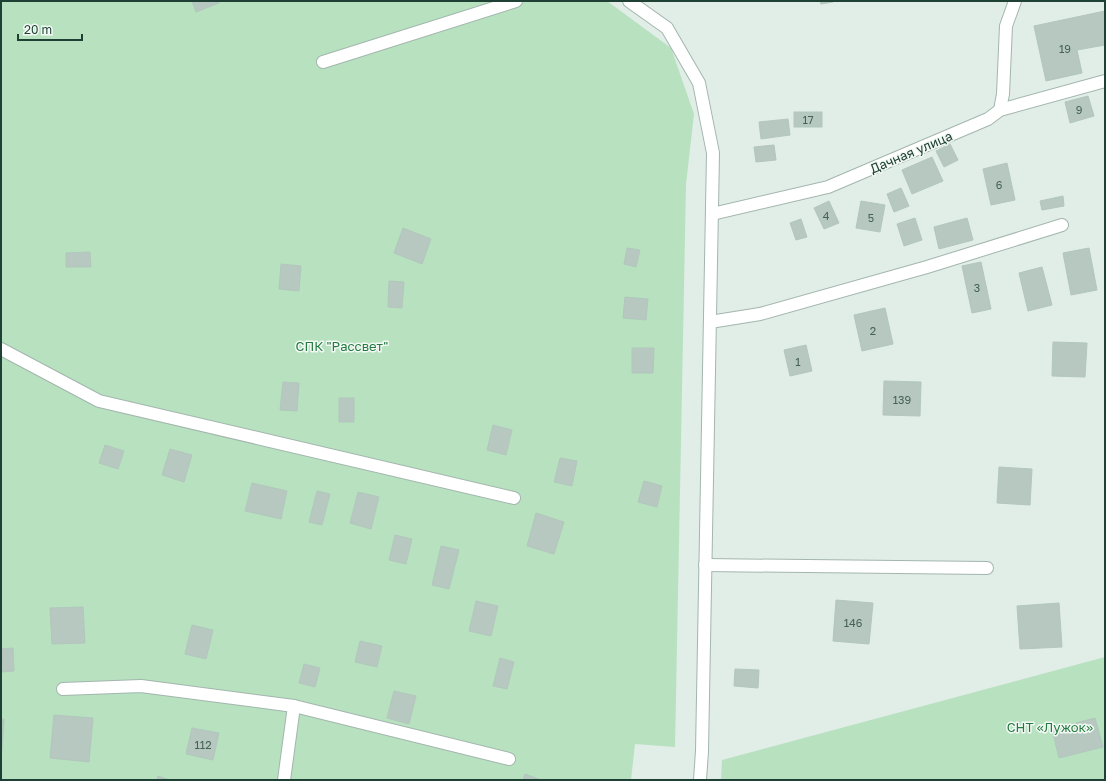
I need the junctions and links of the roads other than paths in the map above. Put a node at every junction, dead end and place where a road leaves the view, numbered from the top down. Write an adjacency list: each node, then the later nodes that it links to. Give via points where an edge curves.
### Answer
1 (516, 1): 4 (street)
2 (629, 1): 7 (street, via 667,28 699,83 713,153)
3 (1015, 1): 6 (street, via 1006,26)
4 (323, 62)
5 (1105, 81): 6 (street, Дачная улица)
6 (1000, 110): 7 (street, Дачная улица, via 988,119 828,187)
7 (712, 214): 9 (street)
8 (1062, 225): 9 (street, via 768,312)
9 (710, 322): 12 (street)
10 (1, 349): 11 (street, via 99,401)
11 (514, 498)
12 (706, 565): 13 (street); 18 (street)
13 (987, 568)
14 (63, 689): 15 (street, via 141,686)
15 (294, 706): 16 (street); 17 (street)
16 (509, 759)
17 (284, 780)
18 (700, 780)

